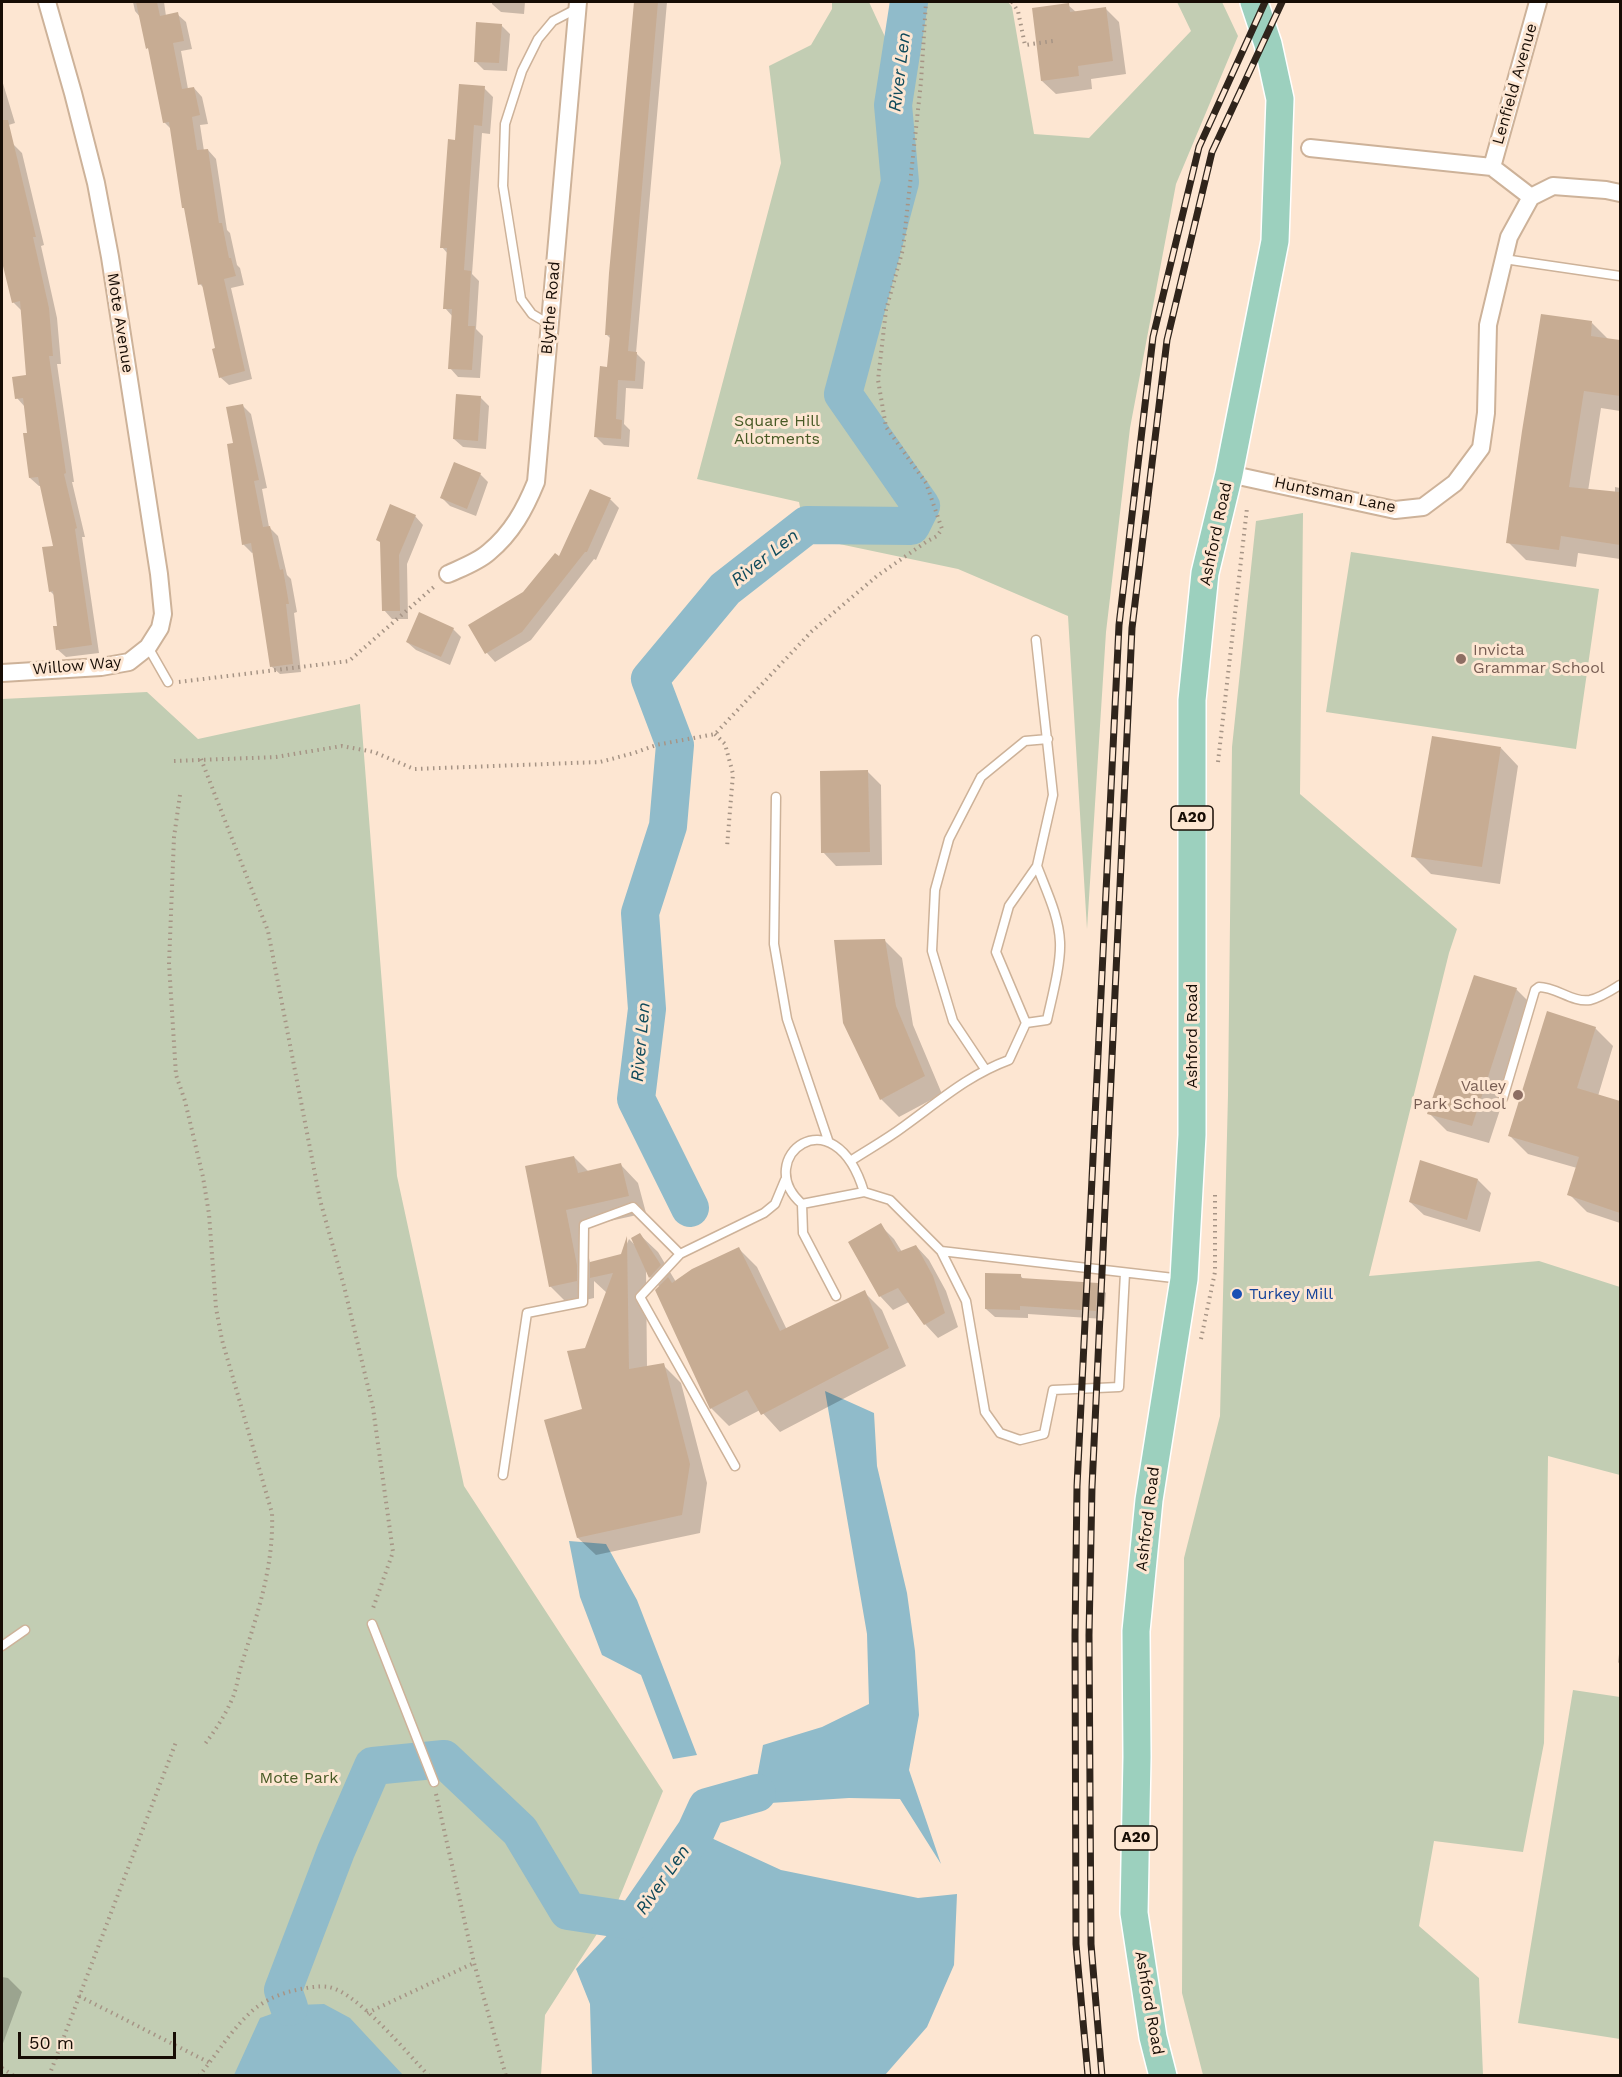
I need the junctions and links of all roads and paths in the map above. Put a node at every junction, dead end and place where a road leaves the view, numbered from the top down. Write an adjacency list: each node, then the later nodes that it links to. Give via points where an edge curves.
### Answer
1 (47, 2): 18 (street, Mote Avenue, via 93,172 110,257 163,614 160,628)
2 (926, 2): 21 (path, via 903,249 886,310 878,380 886,427 926,483 942,529 819,624)
3 (1012, 2): 7 (path, via 1018,11 1024,45)
4 (1254, 2): 15 (main road, Ashford Road / A20, via 1280,99 1275,241)
5 (1538, 2): 9 (street, Lenfield Avenue)
6 (577, 5): 14 (street, Blythe Road); 14 (lane, via 553,21 538,39 522,71 505,124 503,186 521,299 532,314)
7 (1053, 41)
8 (1310, 148): 9 (street)
9 (1492, 167): 11 (street)
10 (1620, 193): 11 (street, via 1552,186)
11 (1531, 197): 12 (street, Huntsman Lane, via 1509,237)
12 (1504, 260): 13 (lane); 15 (street, Huntsman Lane, via 1488,325 1481,448 1455,483 1423,507 1395,510)
13 (1620, 276)
14 (549, 324): 16 (street, Blythe Road, via 532,492 524,511 488,553)
15 (1229, 474): 41 (main road, Ashford Road / A20, via 1205,573 1192,700 1192,1135)
16 (448, 574): 20 (path, via 349,661)
17 (1036, 640): 22 (lane)
18 (148, 647): 19 (street, Willow Way, via 129,662 101,667); 20 (lane)
19 (2, 673)
20 (168, 682)
21 (715, 734): 23 (path, via 684,738 600,762 414,770 374,752 342,746 276,757); 27 (path, via 725,744 733,774)
22 (1048, 739): 28 (lane, via 1053,795); 31 (lane, via 1025,741 981,777 949,839 935,890 933,951 953,1021)
23 (201, 759): 24 (path); 45 (path, via 268,930 320,1200 373,1408 393,1552)
24 (174, 761)
25 (180, 795): 49 (path, via 174,837 169,964 176,1075 203,1177 222,1340 272,1514 265,1589 234,1695)
26 (776, 797): 33 (lane, via 774,944 787,1019)
27 (726, 847)
28 (1037, 866): 30 (lane, via 1009,906 996,952); 30 (lane, via 1054,910 1060,942 1047,1020)
29 (1620, 985): 32 (lane, via 1589,1000 1548,987 1535,990)
30 (1026, 1023): 31 (lane, via 1009,1060)
31 (985, 1069): 34 (lane)
32 (1503, 1098)
33 (828, 1140): 34 (lane); 35 (lane, via 809,1141 798,1147 790,1156)
34 (852, 1160): 36 (lane)
35 (785, 1180): 37 (lane); 39 (lane, via 776,1204 764,1213)
36 (864, 1192): 37 (lane); 38 (lane, via 890,1200)
37 (802, 1204): 42 (lane, via 803,1233)
38 (941, 1251): 40 (lane); 40 (lane, via 966,1301 985,1412 1000,1433 1020,1440 1044,1434 1053,1390 1119,1387)
39 (680, 1254): 43 (lane, via 640,1297); 44 (lane, via 633,1207 584,1225 583,1302 527,1313)
40 (1125, 1272): 41 (lane)
41 (1184, 1279): 61 (main road, Ashford Road / A20, via 1149,1500 1136,1631 1134,1913)
42 (836, 1296)
43 (735, 1466)
44 (503, 1474)
45 (371, 1622): 50 (lane)
46 (25, 1630): 47 (lane)
47 (2, 1646)
48 (176, 1742): 52 (path)
49 (205, 1744)
50 (434, 1782): 51 (path)
51 (474, 1963): 53 (path); 60 (path)
52 (79, 1996): 54 (path); 57 (path)
53 (368, 2013): 54 (path, via 356,2001 330,1988 303,1989 274,1997 240,2022); 59 (path)
54 (210, 2063): 58 (path)
55 (2, 2068): 56 (path)
56 (14, 2076)
57 (49, 2076)
58 (199, 2076)
59 (429, 2076)
60 (506, 2076)
61 (1162, 2076)

